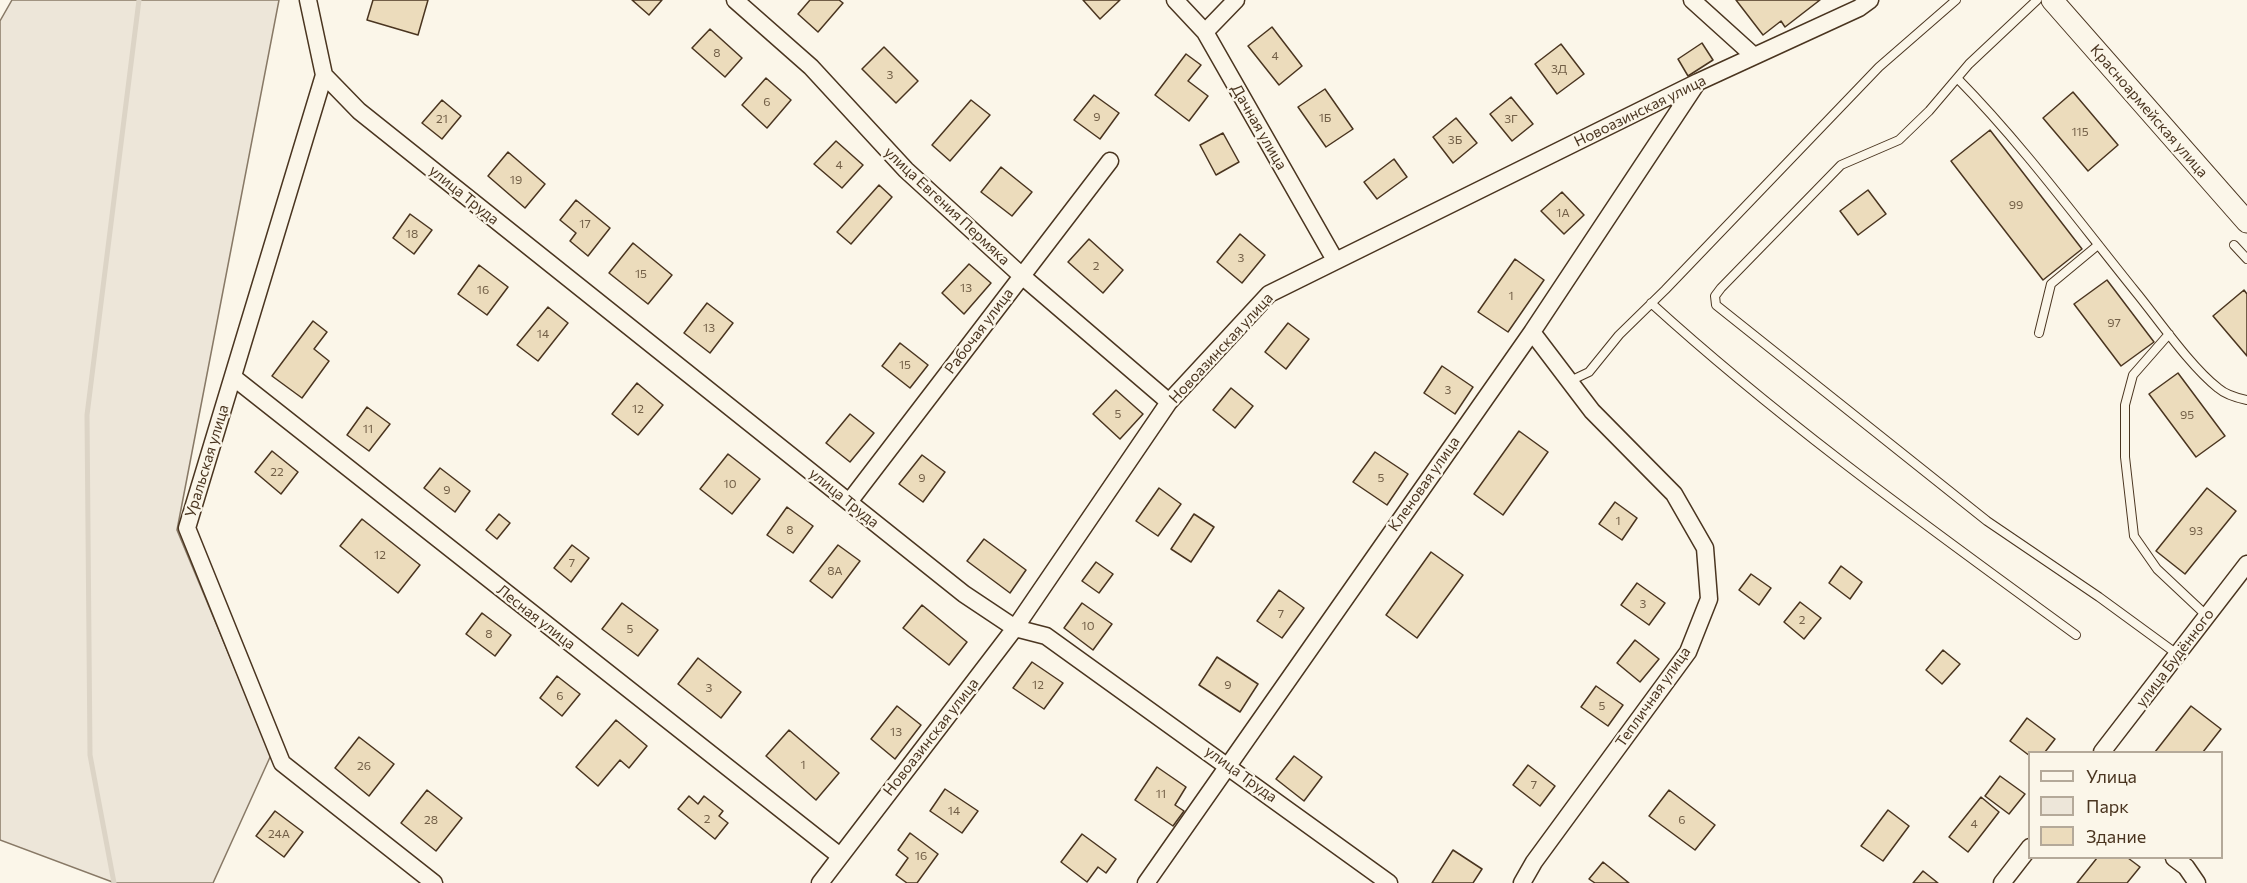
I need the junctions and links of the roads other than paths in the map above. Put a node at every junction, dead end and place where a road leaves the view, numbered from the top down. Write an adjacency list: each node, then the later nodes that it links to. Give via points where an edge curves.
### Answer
1 (308, 0): 12 (street, Уральская улица)
2 (735, 0): 21 (street, улица Евгения Пермяка, via 811,67 906,170)
3 (1174, 0): 10 (street, Дачная улица)
4 (1236, 0): 10 (street)
5 (1692, 0): 11 (street)
6 (1870, 0): 11 (street, Новоазинская улица)
7 (1956, 0): 22 (lane, via 1879,67)
8 (2037, 0): 13 (lane)
9 (2052, 0): 16 (street, Красноармейская улица)
10 (1204, 32): 20 (street, Дачная улица)
11 (1754, 56): 14 (street, Новоазинская улица)
12 (324, 75): 26 (street, Уральская улица); 30 (street, улица Труда, via 359,111)
13 (1957, 78): 17 (lane, via 1996,118); 35 (lane, via 1899,140 1841,165 1721,288 1715,296 1716,305 1987,521)
14 (1698, 82): 20 (street, Новоазинская улица); 23 (street, Кленовая улица)
15 (1110, 161): 21 (street, Рабочая улица)
16 (2247, 222)
17 (2098, 245): 24 (lane, via 2051,284); 25 (lane)
18 (2234, 245): 19 (lane)
19 (2247, 259)
20 (1335, 260): 29 (street, Новоазинская улица, via 1269,294)
21 (1022, 276): 29 (street, улица Евгения Пермяка); 30 (street, Рабочая улица)
22 (1651, 303): 27 (lane, via 1589,372); 34 (lane, via 1736,378 1901,507)
23 (1532, 332): 27 (street, Тепличная улица); 37 (street, Кленовая улица)
24 (2039, 333)
25 (2169, 334): 28 (lane, via 2218,389); 32 (lane, via 2133,375 2125,405 2125,457 2134,536 2157,569)
26 (233, 377): 39 (street, Лесная улица); 42 (street, Уральская улица, via 187,528 282,763)
27 (1569, 381): 46 (street, Тепличная улица, via 1674,494 1705,548 1709,599 1688,652)
28 (2247, 400)
29 (1169, 402): 33 (street, Новоазинская улица)
30 (849, 502): 33 (street, улица Труда, via 963,594)
31 (2247, 564): 32 (street, улица Будённого)
32 (2207, 616): 35 (street, улица Будённого)
33 (1015, 628): 37 (street, улица Труда, via 1046,636); 39 (street, Новоазинская улица)
34 (2076, 635)
35 (2177, 654): 36 (street, улица Будённого)
36 (2104, 751)
37 (1227, 764): 44 (street, Кленовая улица); 45 (street, улица Труда)
38 (2028, 850): 41 (street)
39 (840, 856): 43 (street, Новоазинская улица)
40 (2175, 859): 47 (street)
41 (2009, 880)
42 (434, 883)
43 (820, 883)
44 (1146, 883)
45 (1389, 883)
46 (1522, 883)
47 (2197, 883)

